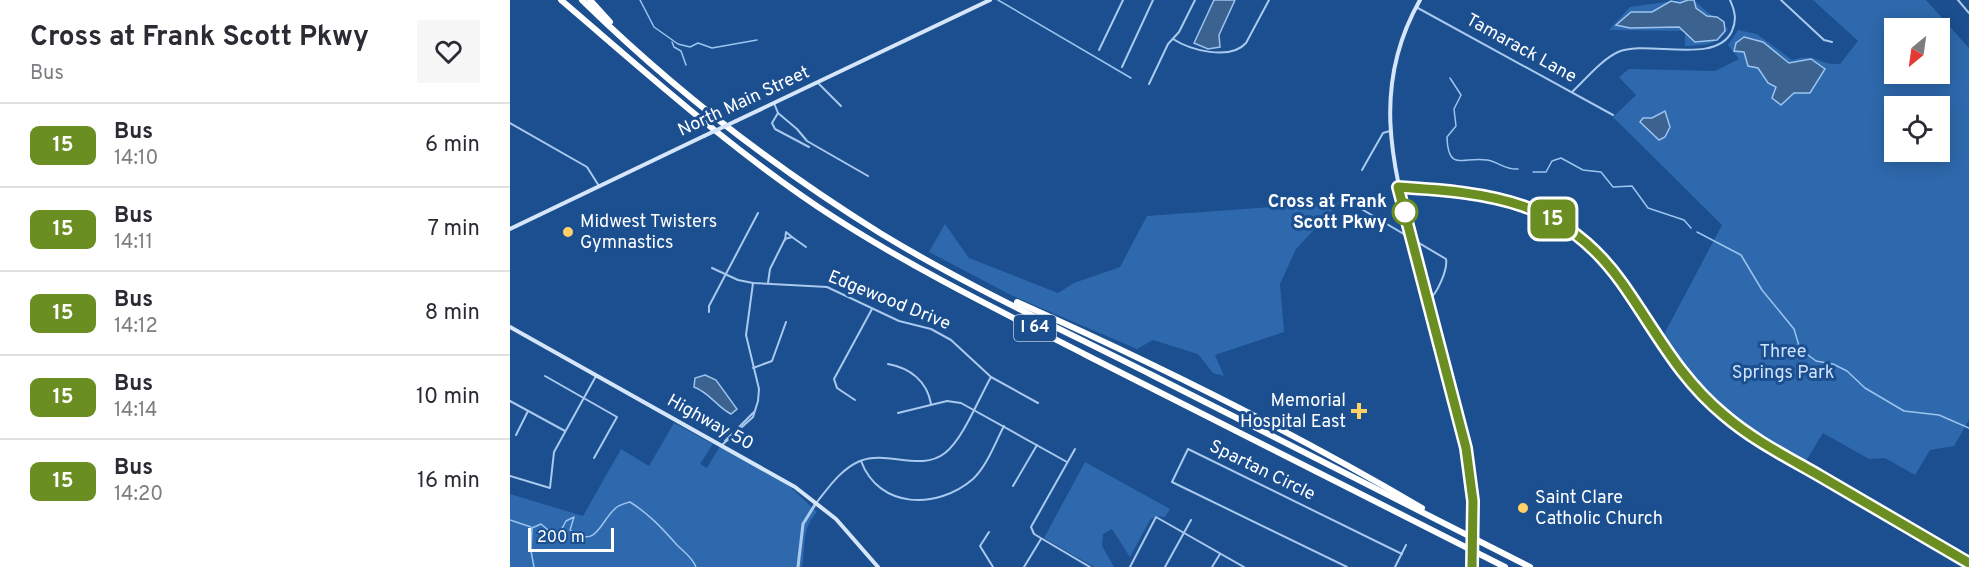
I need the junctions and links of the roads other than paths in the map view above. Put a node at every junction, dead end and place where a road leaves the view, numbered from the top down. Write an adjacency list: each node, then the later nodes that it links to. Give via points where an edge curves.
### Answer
1 (561, 0): 16 (highway)
2 (567, 0): 16 (highway, I 64)
3 (582, 0): 17 (highway, I 64)
4 (590, 0): 17 (highway)
5 (990, 0): 22 (main road, North Main Street)
6 (1123, 0): 20 (street)
7 (1153, 0): 21 (street)
8 (1195, 0): 18 (street)
9 (1269, 0): 18 (street, via 1240,48 1219,53)
10 (1420, 0): 14 (main road)
11 (1730, 0): 24 (street, via 1736,18 1723,42 1705,49 1619,52)
12 (1781, 0): 19 (street, via 1824,40)
13 (1958, 0): 15 (street)
14 (1416, 7): 24 (street, Tamarack Lane); 30 (main road, via 1398,54 1391,87)
15 (1969, 12)
16 (600, 34): 101 (highway, I 64, via 735,148 882,247)
17 (621, 37): 43 (highway, I 64, via 760,152 830,201)
18 (1173, 39): 23 (street)
19 (1832, 42)
20 (1099, 50)
21 (1122, 67)
22 (818, 83): 25 (main road, North Main Street); 26 (street)
23 (1149, 84)
24 (1572, 92): 28 (street, Tamarack Lane)
25 (774, 103): 27 (street); 34 (main road, North Main Street, bridge)
26 (841, 106)
27 (778, 113): 31 (street, via 772,123 775,129); 33 (street, via 807,141)
28 (1613, 115)
29 (510, 123): 34 (street, via 587,167)
30 (1390, 131): 32 (street, via 1382,134); 35 (main road)
31 (809, 147)
32 (1362, 170)
33 (868, 176)
34 (599, 186): 38 (main road, North Main Street)
35 (1398, 187): 40 (main road); 87 (main road, via 1486,195 1529,208 1563,225 1605,262 1676,367 1725,416 1775,450)
36 (1353, 204): 40 (street)
37 (758, 213): 45 (street)
38 (510, 229)
39 (792, 237): 41 (street); 41 (street, via 786,232); 42 (street)
40 (1412, 238): 48 (main road); 48 (street, via 1447,261 1434,296)
41 (785, 240): 47 (street, via 770,269)
42 (806, 247)
43 (925, 259): 79 (highway, I 64); 79 (highway, via 1243,408)
44 (712, 268): 45 (street, Edgewood Drive)
45 (725, 274): 46 (street, Edgewood Drive); 50 (street)
46 (753, 283): 47 (street, Edgewood Drive); 54 (street, via 746,335)
47 (768, 283): 49 (street, Edgewood Drive, via 827,287)
48 (1428, 300): 100 (main road, bridge, via 1466,448 1473,501)
49 (872, 309): 57 (street, Edgewood Drive, via 946,336); 60 (street, via 834,379 837,388)
50 (709, 312)
51 (786, 322): 54 (street, via 772,361)
52 (510, 327): 55 (main road, Highway 50)
53 (888, 364): 62 (street, via 913,372 924,385)
54 (753, 368): 69 (street, via 759,389 754,412 749,422)
55 (597, 375): 58 (street); 69 (main road, Highway 50)
56 (545, 376): 58 (street)
57 (991, 377): 61 (street, Edgewood Drive); 63 (street)
58 (584, 399): 67 (street); 72 (street, via 617,417)
59 (510, 400): 64 (street)
60 (855, 400)
61 (1038, 403)
62 (931, 404): 63 (street, via 954,401); 65 (street)
63 (973, 409): 66 (street); 73 (street, via 954,442 939,457 918,461 878,457)
64 (528, 411): 67 (street); 68 (street)
65 (898, 413)
66 (1004, 426): 70 (street); 73 (street, via 974,478 932,500 916,502 887,493 871,481)
67 (565, 431): 75 (street, via 554,452 550,488)
68 (516, 435)
69 (723, 443): 77 (main road, Highway 50)
70 (1037, 445): 74 (street); 76 (street)
71 (1075, 449): 74 (street)
72 (594, 458)
73 (861, 461): 77 (street, via 844,470)
74 (1067, 462): 82 (street, via 1031,525 1032,532)
75 (510, 476)
76 (1013, 486)
77 (816, 503): 88 (street, via 803,524); 89 (main road, Highway 50, via 852,535)
78 (1191, 520): 81 (street)
79 (1453, 528): 102 (highway, I 64)
80 (989, 532): 90 (street, via 980,546)
81 (1184, 532): 84 (street); 94 (street, via 1156,517); 95 (street)
82 (1041, 539): 86 (street); 91 (street)
83 (1406, 544): 85 (street)
84 (1220, 553): 96 (street); 97 (street)
85 (1402, 554): 98 (street, Spartan Circle, via 1188,449 1172,482); 99 (street)
86 (1082, 562): 92 (street); 93 (street)
87 (1969, 563)
88 (798, 567)
89 (879, 567)
90 (993, 567)
91 (1024, 567)
92 (1080, 567)
93 (1090, 567)
94 (1130, 567)
95 (1165, 567)
96 (1212, 567)
97 (1245, 567)
98 (1347, 567)
99 (1395, 567)
100 (1472, 567)
101 (1505, 567)
102 (1530, 567)

